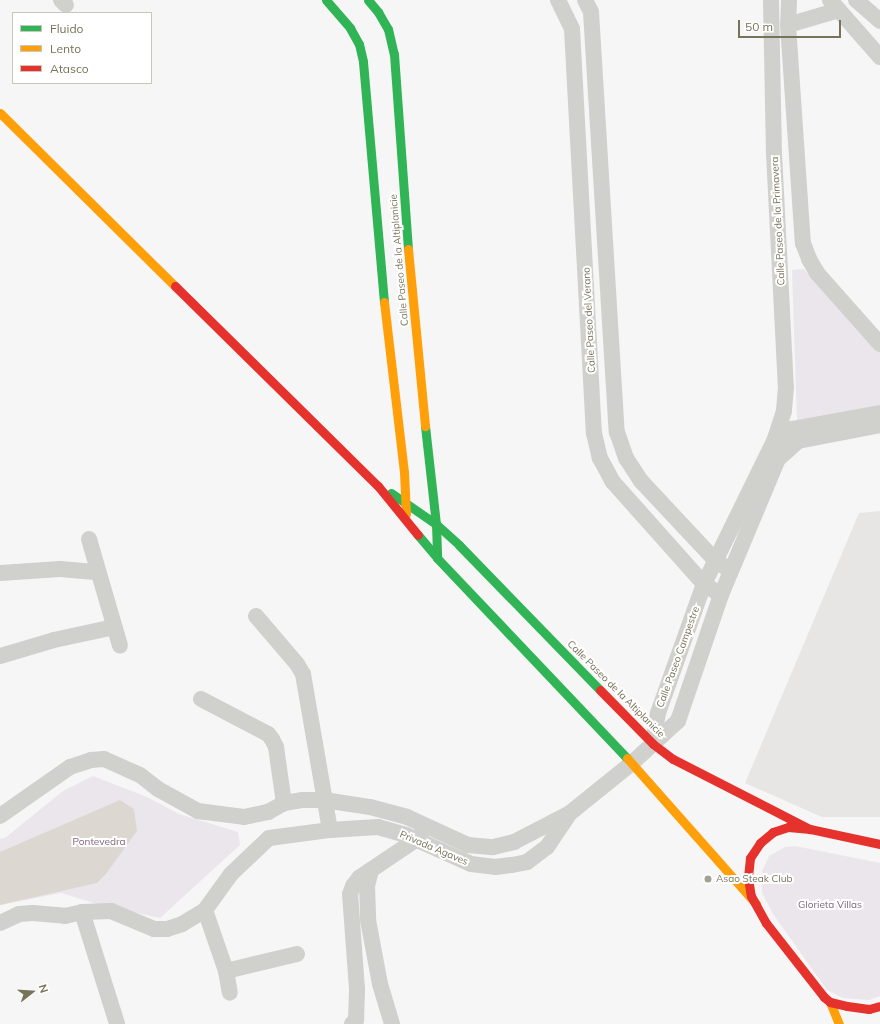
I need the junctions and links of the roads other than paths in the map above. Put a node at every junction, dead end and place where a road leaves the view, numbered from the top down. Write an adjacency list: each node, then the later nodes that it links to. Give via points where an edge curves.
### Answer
1 (326, 0): 24 (main road, Calle Paseo de la Altiplanicie, via 350,28 359,44 363,62)
2 (368, 0): 26 (main road, Calle Paseo de la Altiplanicie, via 388,29 394,54 406,270)
3 (558, 0): 16 (street, Calle Paseo del Verano, via 572,29)
4 (586, 0): 15 (street, Calle Paseo del Verano, via 591,12)
5 (771, 0): 14 (street, Calle Paseo de la Primavera)
6 (789, 0): 10 (street)
7 (856, 0): 9 (street)
8 (834, 5): 10 (street); 11 (street)
9 (880, 21)
10 (788, 25): 13 (street)
11 (880, 57)
12 (0, 113): 23 (main road)
13 (796, 150): 14 (street); 19 (street, via 804,243 809,259 817,273)
14 (774, 153): 22 (street, Calle Paseo de la Primavera, via 786,387 784,411)
15 (603, 199): 16 (street); 17 (street, Calle Paseo del Verano)
16 (582, 201): 18 (street, Calle Paseo del Verano)
17 (611, 334): 18 (street); 29 (street, Calle Paseo del Verano, via 617,432 626,458 641,481)
18 (590, 336): 33 (street, Calle Paseo del Verano, via 594,433 600,458 612,482)
19 (880, 344)
20 (880, 413): 22 (street, Calle Paseo Campestre, via 792,429)
21 (880, 425): 30 (street, Calle Paseo Campestre, via 798,440 778,459)
22 (774, 441): 29 (street, Calle Paseo Campestre)
23 (378, 486): 24 (main road); 25 (main road)
24 (406, 502): 25 (main road, Calle Paseo de la Altiplanicie); 26 (main road, Calle Paseo de la Altiplanicie)
25 (406, 521): 28 (main road)
26 (436, 524): 28 (main road, Calle Paseo de la Altiplanicie); 40 (main road, Calle Paseo de la Altiplanicie)
27 (89, 539): 31 (street)
28 (437, 558): 41 (main road)
29 (715, 560): 30 (street, Calle Paseo del Verano); 33 (street, Calle Paseo Campestre)
30 (731, 571): 34 (street, Calle Paseo Campestre)
31 (98, 572): 32 (street, via 60,569); 36 (street)
32 (0, 573)
33 (704, 584): 34 (street, Calle Paseo del Verano); 40 (street, Calle Paseo Campestre, via 658,713)
34 (721, 595): 40 (street, Calle Paseo Campestre, via 678,721)
35 (256, 616): 42 (street, via 303,674)
36 (114, 627): 37 (street); 38 (street, via 54,640)
37 (120, 646)
38 (0, 656)
39 (201, 699): 43 (street, via 268,734 272,739 276,747)
40 (653, 744): 41 (street, Privada Agaves); 48 (main road, Calle Paseo de la Altiplanicie, via 680,762)
41 (632, 763): 45 (street, Privada Agaves); 54 (main road)
42 (324, 800): 43 (street, Privada Agaves); 47 (street, Privada Agaves, via 370,807 407,817); 49 (street)
43 (284, 803): 44 (street)
44 (268, 812): 46 (street, via 244,817 198,811 158,789 140,775 104,759 91,760 70,767); 50 (street, via 264,821)
45 (570, 814): 47 (street, Privada Agaves, via 514,842 493,847 468,845); 51 (street, Privada Agaves, via 547,847 527,862 512,865 495,867 471,864)
46 (0, 816)
47 (427, 826): 51 (street)
48 (810, 829): 52 (main road); 54 (main road, via 788,827 773,832 760,843 750,858 748,878 751,896)
49 (330, 830): 50 (street, Privada Agaves); 51 (street, Privada Agaves, via 378,827)
50 (269, 838): 55 (street, via 232,874)
51 (417, 839): 53 (street)
52 (880, 844)
53 (371, 870): 63 (street, via 359,878 350,894); 65 (street, via 366,886 368,920 380,984)
54 (756, 904): 61 (main road, via 766,922 813,985)
55 (205, 910): 56 (street, via 182,924 154,930 111,911); 59 (street)
56 (82, 912): 57 (street, via 65,916 33,912 19,914); 64 (street)
57 (0, 922)
58 (297, 954): 59 (street)
59 (226, 971): 60 (street)
60 (230, 993)
61 (830, 1002): 62 (main road, via 869,1009); 66 (main road)
62 (880, 1006)
63 (358, 1023)
64 (117, 1024)
65 (392, 1024)
66 (839, 1024)

